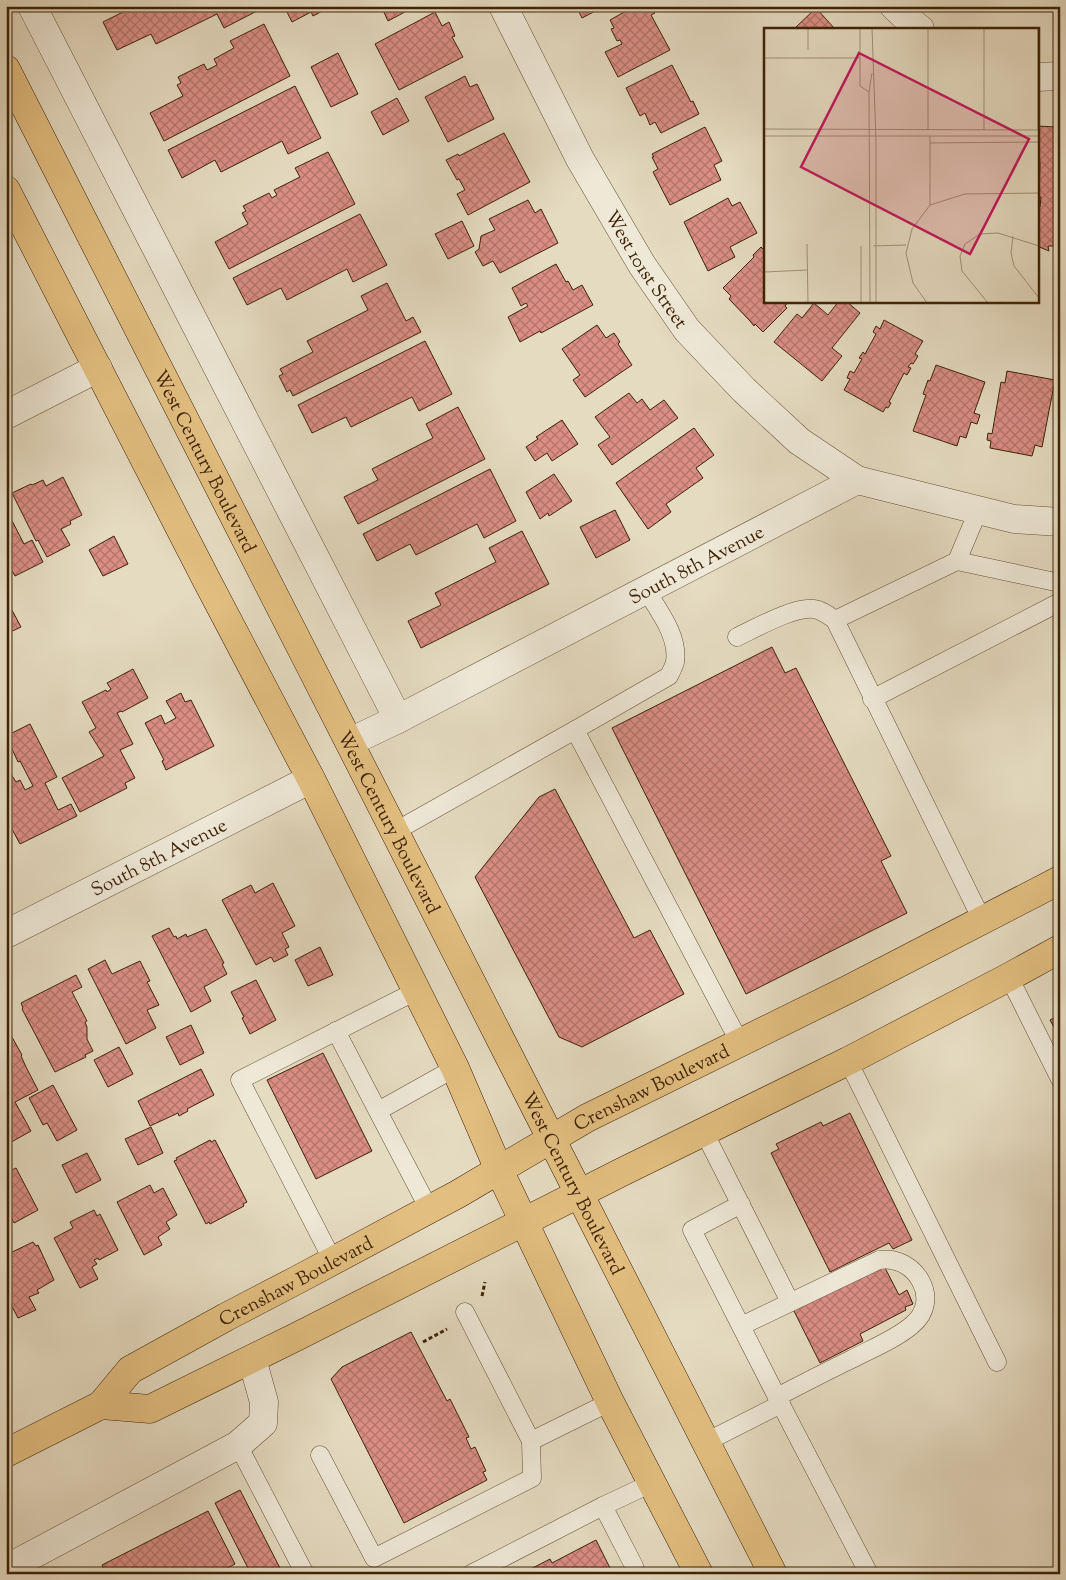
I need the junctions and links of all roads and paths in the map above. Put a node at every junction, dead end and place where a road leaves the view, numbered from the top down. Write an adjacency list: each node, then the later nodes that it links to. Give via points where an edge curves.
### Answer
1 (32, 6): 21 (street)
2 (503, 6): 11 (street, West 101st Street, via 580,159 642,265 687,330 799,441)
3 (894, 6): 4 (street)
4 (919, 28)
5 (6, 69): 23 (main road, West Century Boulevard)
6 (1060, 76): 7 (street)
7 (1038, 77)
8 (6, 190): 9 (main road)
9 (98, 368): 10 (street); 24 (main road)
10 (6, 415)
11 (857, 480): 12 (street); 16 (street, South 8th Avenue)
12 (978, 510): 13 (street, via 1014,519); 14 (lane)
13 (1060, 522)
14 (957, 561): 15 (lane); 18 (lane)
15 (1060, 583)
16 (646, 590): 21 (street, South 8th Avenue); 22 (lane, via 674,643 675,661 669,676)
17 (1060, 602): 20 (lane)
18 (835, 620): 19 (lane, via 813,608 801,610); 20 (lane)
19 (737, 637)
20 (872, 699): 27 (lane)
21 (398, 719): 23 (street, South 8th Avenue)
22 (575, 730): 25 (lane); 33 (lane)
23 (350, 742): 25 (main road, West Century Boulevard)
24 (312, 779): 28 (street, South 8th Avenue); 31 (main road)
25 (394, 832): 39 (main road, West Century Boulevard)
26 (1060, 880): 27 (main road, Crenshaw Boulevard)
27 (982, 920): 33 (main road, Crenshaw Boulevard)
28 (6, 934)
29 (1060, 949): 30 (main road)
30 (1009, 977): 34 (main road); 36 (lane)
31 (416, 990): 32 (lane); 35 (main road)
32 (336, 1031): 37 (lane); 45 (lane, via 240,1080)
33 (740, 1043): 39 (main road, Crenshaw Boulevard)
34 (848, 1061): 38 (main road); 50 (lane)
35 (454, 1068): 37 (lane); 40 (main road)
36 (1060, 1080)
37 (378, 1111): 43 (lane)
38 (704, 1132): 41 (main road); 42 (lane)
39 (552, 1139): 40 (main road, Crenshaw Boulevard); 41 (main road, West Century Boulevard)
40 (499, 1170): 43 (main road, Crenshaw Boulevard); 44 (main road)
41 (579, 1194): 44 (main road); 55 (main road, West Century Boulevard)
42 (741, 1204): 46 (lane); 48 (lane, via 692,1230)
43 (429, 1210): 45 (main road, Crenshaw Boulevard)
44 (524, 1222): 49 (main road); 52 (main road)
45 (333, 1261): 53 (main road, Crenshaw Boulevard, via 130,1370)
46 (790, 1302): 48 (lane); 51 (lane, via 889,1258 905,1264 918,1276 926,1300 913,1325)
47 (465, 1312): 54 (lane)
48 (742, 1326): 51 (lane)
49 (252, 1359): 53 (main road, via 150,1409); 56 (street, via 264,1402 263,1423)
50 (997, 1362)
51 (779, 1401): 55 (lane); 68 (lane)
52 (610, 1402): 54 (lane); 59 (main road)
53 (101, 1405): 57 (main road, Crenshaw Boulevard)
54 (531, 1441): 58 (lane, via 532,1478 374,1558)
55 (706, 1442): 67 (main road, West Century Boulevard)
56 (238, 1445): 61 (street); 63 (lane)
57 (6, 1453)
58 (320, 1455)
59 (652, 1482): 60 (lane); 66 (main road)
60 (603, 1506): 64 (lane); 65 (lane)
61 (41, 1564): 62 (street)
62 (6, 1569)
63 (305, 1574)
64 (471, 1574)
65 (636, 1574)
66 (699, 1574)
67 (773, 1574)
68 (869, 1574)

